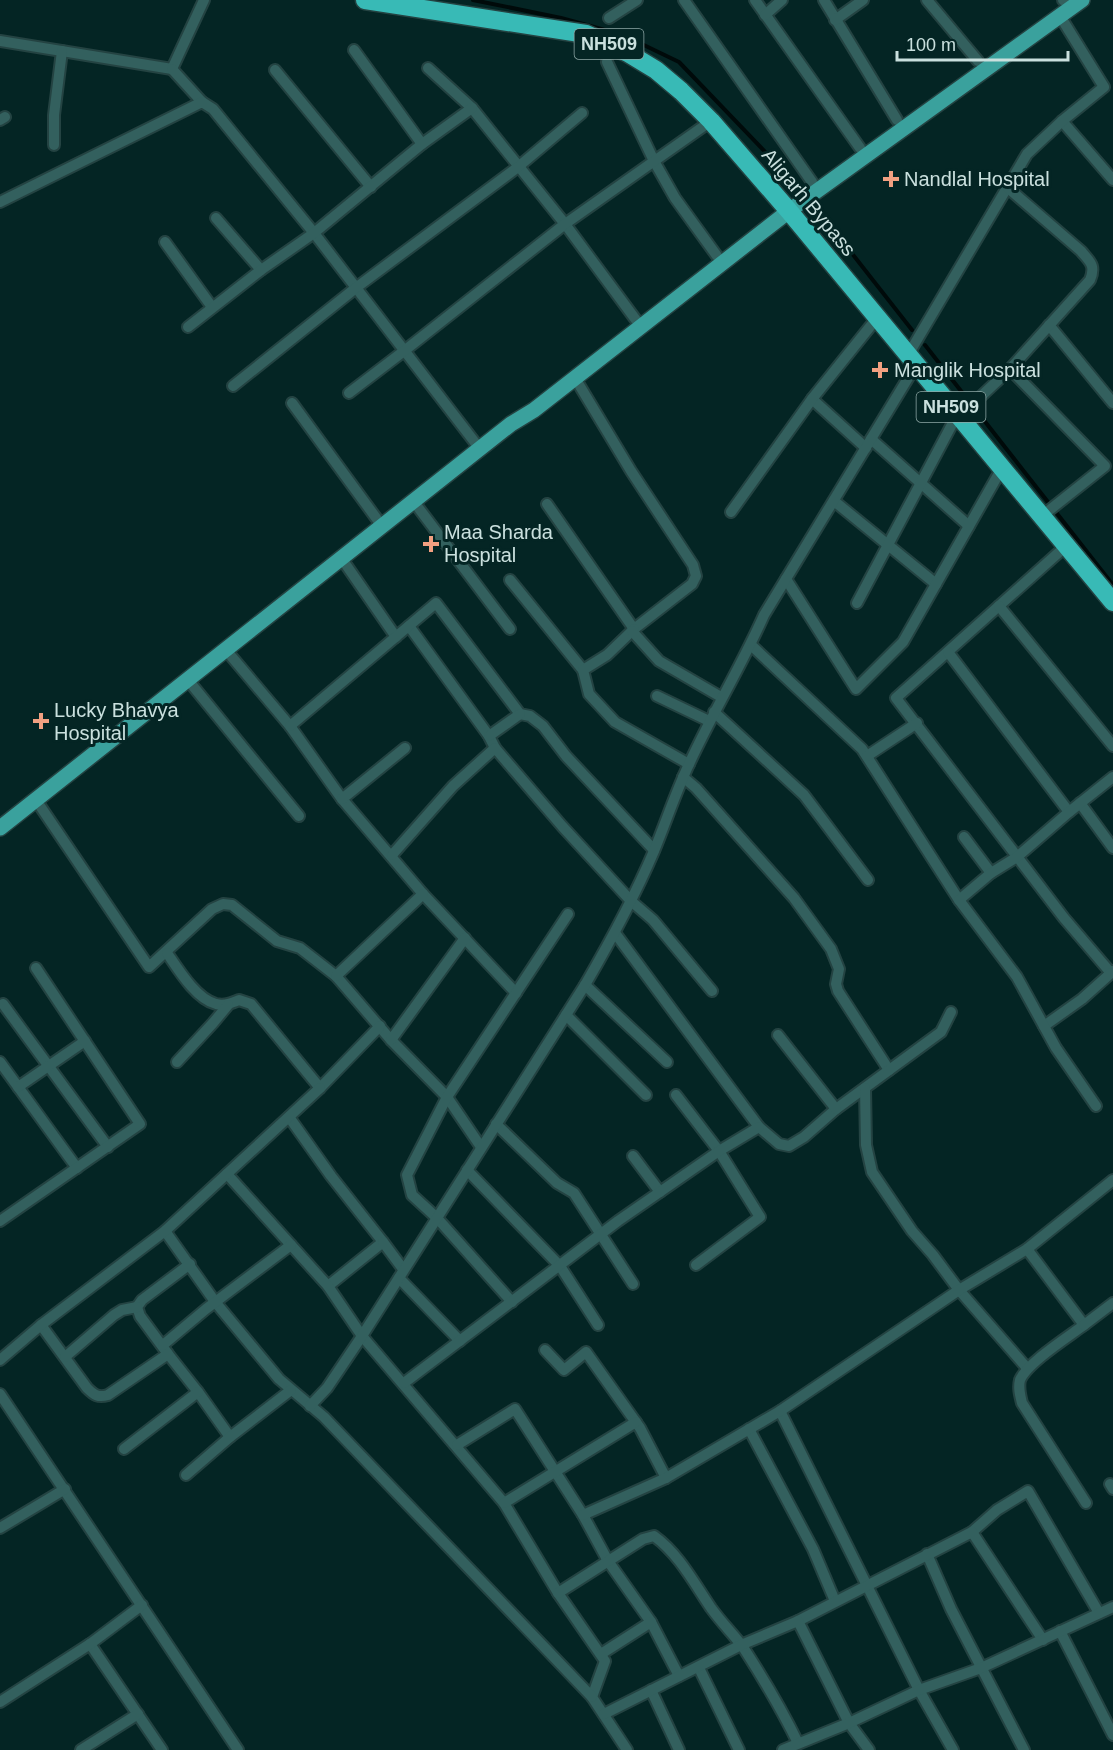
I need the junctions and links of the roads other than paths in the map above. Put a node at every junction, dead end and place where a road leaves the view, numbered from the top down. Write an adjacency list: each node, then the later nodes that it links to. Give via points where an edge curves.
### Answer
1 (204, 0): 22 (street)
2 (365, 0): 29 (highway, Aligarh Bypass / NH509, via 586,34 656,70)
3 (637, 0): 13 (street)
4 (684, 0): 37 (street)
5 (755, 0): 12 (street)
6 (782, 0): 12 (street)
7 (824, 0): 14 (street)
8 (863, 0): 14 (street)
9 (927, 0): 19 (street)
10 (1082, 0): 11 (main road)
11 (1063, 4): 18 (main road); 24 (street)
12 (765, 15): 33 (street)
13 (609, 18)
14 (835, 20): 28 (street)
15 (0, 41): 17 (street)
16 (354, 50): 31 (street)
17 (62, 51): 22 (street); 32 (street)
18 (1000, 52): 19 (main road); 41 (main road)
19 (978, 61): 28 (main road)
20 (607, 62): 34 (street)
21 (428, 68): 26 (street)
22 (172, 69): 25 (street)
23 (275, 70): 38 (street)
24 (1109, 84): 30 (street)
25 (202, 102): 40 (street); 44 (street, via 213,109)
26 (472, 108): 31 (street); 35 (street)
27 (582, 113): 35 (street)
28 (897, 120): 33 (main road)
29 (711, 121): 34 (street); 41 (highway, Aligarh Bypass / NH509)
30 (1062, 121): 36 (street); 39 (street, via 1027,154)
31 (422, 144): 38 (street)
32 (54, 146)
33 (860, 148): 37 (main road)
34 (654, 161): 43 (street); 46 (street)
35 (518, 167): 43 (street); 48 (street)
36 (1113, 180)
37 (812, 182): 41 (main road)
38 (371, 187): 44 (street)
39 (1008, 188): 52 (street, via 1081,251 1094,271); 55 (street)
40 (0, 202)
41 (786, 207): 46 (main road); 50 (highway, Aligarh Bypass / NH509); 57 (main road)
42 (216, 218): 47 (street)
43 (565, 224): 51 (street); 54 (street)
44 (314, 233): 47 (street); 48 (street)
45 (165, 242): 49 (street)
46 (717, 256): 51 (main road)
47 (261, 270): 49 (street)
48 (357, 287): 54 (street); 58 (street)
49 (212, 307): 53 (street)
50 (877, 318): 55 (highway, Aligarh Bypass / NH509); 60 (street)
51 (636, 320): 64 (main road, via 530,403)
52 (1049, 326): 56 (street); 62 (street)
53 (188, 327)
54 (404, 351): 59 (street); 66 (street)
55 (912, 360): 63 (highway, Aligarh Bypass / NH509); 65 (street)
56 (1010, 369): 63 (street); 67 (street)
57 (576, 378): 64 (main road); 88 (street, via 693,565 696,576 692,584)
58 (233, 386)
59 (349, 393)
60 (812, 399): 65 (street); 74 (street)
61 (292, 403): 75 (street)
62 (1113, 403)
63 (961, 414): 68 (highway, Aligarh Bypass / NH509); 69 (street)
64 (511, 424): 66 (main road)
65 (868, 444): 69 (street); 70 (street)
66 (480, 449): 71 (main road)
67 (1109, 462): 73 (street)
68 (1002, 468): 73 (highway, Aligarh Bypass / NH509); 76 (street)
69 (921, 483): 76 (street); 77 (street)
70 (834, 501): 77 (street); 80 (street)
71 (414, 502): 75 (main road); 87 (street)
72 (547, 504): 88 (street)
73 (1048, 511): 78 (highway, Aligarh Bypass / NH509)
74 (731, 512)
75 (382, 526): 79 (main road)
76 (969, 526): 82 (street)
77 (887, 546): 82 (street); 84 (street)
78 (1066, 546): 83 (highway, Aligarh Bypass / NH509); 85 (street)
79 (342, 559): 89 (street); 91 (main road)
80 (786, 579): 82 (street, via 856,689 903,642); 90 (street)
81 (510, 580): 93 (street)
82 (936, 584)
83 (1113, 602)
84 (857, 603)
85 (999, 606): 92 (street); 102 (street)
86 (409, 626): 89 (street); 97 (street, via 436,603); 101 (street)
87 (510, 629)
88 (633, 630): 93 (street, via 607,655); 96 (street, via 659,661)
89 (396, 637): 100 (street)
90 (751, 645): 96 (street); 105 (street)
91 (226, 650): 94 (main road); 100 (street)
92 (948, 652): 99 (street, via 896,698); 112 (street)
93 (583, 670): 106 (street, via 589,694 615,722)
94 (188, 680): 110 (main road); 113 (street)
95 (657, 696): 98 (street)
96 (721, 697): 98 (street)
97 (520, 714): 101 (street); 117 (street, via 543,726)
98 (711, 717): 106 (street); 121 (street, via 804,795)
99 (916, 723): 105 (street); 119 (street)
100 (290, 726): 109 (street)
101 (489, 736): 104 (street)
102 (1113, 746)
103 (405, 748): 109 (street)
104 (495, 748): 118 (street, via 453,786); 124 (street)
105 (867, 756): 123 (street)
106 (689, 764): 107 (street)
107 (683, 777): 117 (street); 148 (street, via 794,898 831,950 839,969 838,991)
108 (1113, 777): 111 (street)
109 (342, 799): 118 (street)
110 (36, 800): 114 (main road); 128 (street, via 149,967)
111 (1080, 803): 112 (street); 116 (street)
112 (1069, 812): 119 (street)
113 (299, 816)
114 (0, 828)
115 (964, 837): 120 (street)
116 (1113, 848)
117 (654, 850): 124 (street)
118 (392, 855): 122 (street)
119 (1017, 857): 120 (street); 130 (street)
120 (991, 873): 123 (street)
121 (868, 880)
122 (423, 894): 127 (street); 131 (street)
123 (959, 900): 140 (street, via 1017,977)
124 (631, 901): 126 (street); 133 (street, via 653,920)
125 (568, 914): 134 (street)
126 (615, 933): 132 (street); 159 (street)
127 (465, 938): 134 (street); 142 (street)
128 (167, 953): 131 (street, via 212,909 232,905 277,941 300,948); 136 (street, via 205,999)
129 (36, 968): 143 (street)
130 (1112, 972): 140 (street)
131 (336, 976): 139 (street)
132 (585, 986): 138 (street); 146 (street)
133 (712, 991)
134 (516, 993): 154 (street)
135 (3, 1004): 147 (street)
136 (228, 1005): 145 (street); 150 (street, via 240,1000 250,1004)
137 (951, 1012): 148 (street, via 941,1032)
138 (566, 1016): 152 (street); 158 (street)
139 (380, 1026): 142 (street); 150 (street)
140 (1044, 1026): 155 (street)
141 (778, 1035): 156 (street)
142 (391, 1040): 154 (street)
143 (85, 1041): 147 (street); 160 (street, via 140,1124)
144 (0, 1062): 149 (street)
145 (177, 1062)
146 (667, 1062)
147 (49, 1066): 149 (street); 160 (street)
148 (889, 1070): 151 (street)
149 (18, 1087): 164 (street)
150 (320, 1088): 157 (street)
151 (865, 1088): 156 (street); 182 (street, via 866,1145 872,1172 912,1232)
152 (646, 1095)
153 (676, 1095): 162 (street)
154 (447, 1097): 161 (street); 169 (street, via 407,1175 412,1195)
155 (1096, 1106)
156 (836, 1109): 159 (street, via 789,1146 779,1144)
157 (289, 1117): 166 (street); 173 (street)
158 (496, 1124): 161 (street); 172 (street, via 556,1183 574,1193)
159 (759, 1127): 162 (street)
160 (108, 1146): 164 (street)
161 (482, 1148): 165 (street)
162 (719, 1151): 168 (street); 177 (street, via 760,1217)
163 (633, 1156): 168 (street)
164 (77, 1168): 170 (street)
165 (467, 1170): 169 (street); 178 (street)
166 (226, 1174): 171 (street); 174 (street)
167 (1113, 1180): 175 (street)
168 (660, 1192): 172 (street)
169 (436, 1218): 179 (street); 184 (street)
170 (0, 1221)
171 (165, 1230): 176 (street); 187 (street)
172 (601, 1234): 178 (street); 180 (street)
173 (383, 1242): 179 (street); 181 (street)
174 (291, 1245): 181 (street); 183 (street)
175 (1027, 1248): 182 (street); 189 (street)
176 (190, 1264): 183 (street); 186 (street)
177 (696, 1265)
178 (560, 1266): 184 (street); 188 (street)
179 (401, 1273): 190 (street); 191 (street)
180 (633, 1284)
181 (328, 1286): 190 (street)
182 (959, 1290): 196 (street); 202 (street)
183 (216, 1302): 192 (street); 198 (street)
184 (512, 1302): 191 (street)
185 (1113, 1303): 189 (street)
186 (137, 1307): 192 (street); 194 (street, via 114,1315)
187 (41, 1325): 194 (street); 195 (street)
188 (598, 1325)
189 (1084, 1325): 196 (street)
190 (362, 1336): 197 (street); 201 (street)
191 (460, 1341): 197 (street)
192 (165, 1350): 194 (street, via 101,1397 87,1388); 199 (street)
193 (545, 1350): 203 (street, via 564,1370 586,1352)
194 (65, 1357)
195 (0, 1360)
196 (1027, 1368): 213 (street, via 1020,1380 1022,1403)
197 (404, 1383): 206 (street)
198 (291, 1390): 201 (street); 205 (street)
199 (198, 1392): 205 (street); 207 (street)
200 (0, 1394): 211 (street)
201 (310, 1406): 237 (street)
202 (780, 1411): 204 (street); 219 (street)
203 (636, 1422): 208 (street); 210 (street)
204 (749, 1429): 210 (street); 221 (street, via 813,1549)
205 (230, 1437): 209 (street)
206 (457, 1445): 208 (street, via 515,1409); 212 (street)
207 (124, 1449)
208 (556, 1472): 212 (street); 214 (street)
209 (186, 1475)
210 (666, 1478): 214 (street)
211 (65, 1489): 215 (street); 222 (street)
212 (504, 1503): 220 (street)
213 (1086, 1503)
214 (583, 1515): 218 (street)
215 (0, 1528)
216 (972, 1532): 217 (street); 224 (street, via 990,1515 1028,1491); 228 (street)
217 (927, 1554): 219 (street); 233 (street)
218 (608, 1561): 220 (street); 226 (street); 230 (street, via 654,1536 664,1543)
219 (868, 1584): 221 (street); 236 (street)
220 (558, 1593): 231 (street)
221 (835, 1601): 225 (street)
222 (142, 1605): 229 (street); 246 (street)
223 (1113, 1607): 224 (street)
224 (1100, 1613): 227 (street)
225 (798, 1621): 230 (street); 241 (street)
226 (651, 1622): 231 (street); 234 (street)
227 (1060, 1631): 228 (street); 242 (street)
228 (1043, 1640): 233 (street)
229 (90, 1644): 238 (street); 239 (street)
230 (741, 1645): 232 (street); 243 (street)
231 (601, 1654): 237 (street, via 606,1661)
232 (699, 1668): 234 (street); 249 (street)
233 (981, 1668): 236 (street); 253 (street)
234 (679, 1676): 235 (street)
235 (651, 1690): 240 (street); 248 (street)
236 (919, 1690): 241 (street); 252 (street)
237 (592, 1697): 240 (street)
238 (0, 1702)
239 (138, 1714): 244 (street); 245 (street)
240 (604, 1714): 247 (street)
241 (849, 1723): 243 (street); 251 (street)
242 (1113, 1735)
243 (798, 1743): 250 (street)
244 (81, 1750)
245 (162, 1750)
246 (238, 1750)
247 (627, 1750)
248 (680, 1750)
249 (739, 1750)
250 (783, 1750)
251 (869, 1750)
252 (953, 1750)
253 (1024, 1750)

